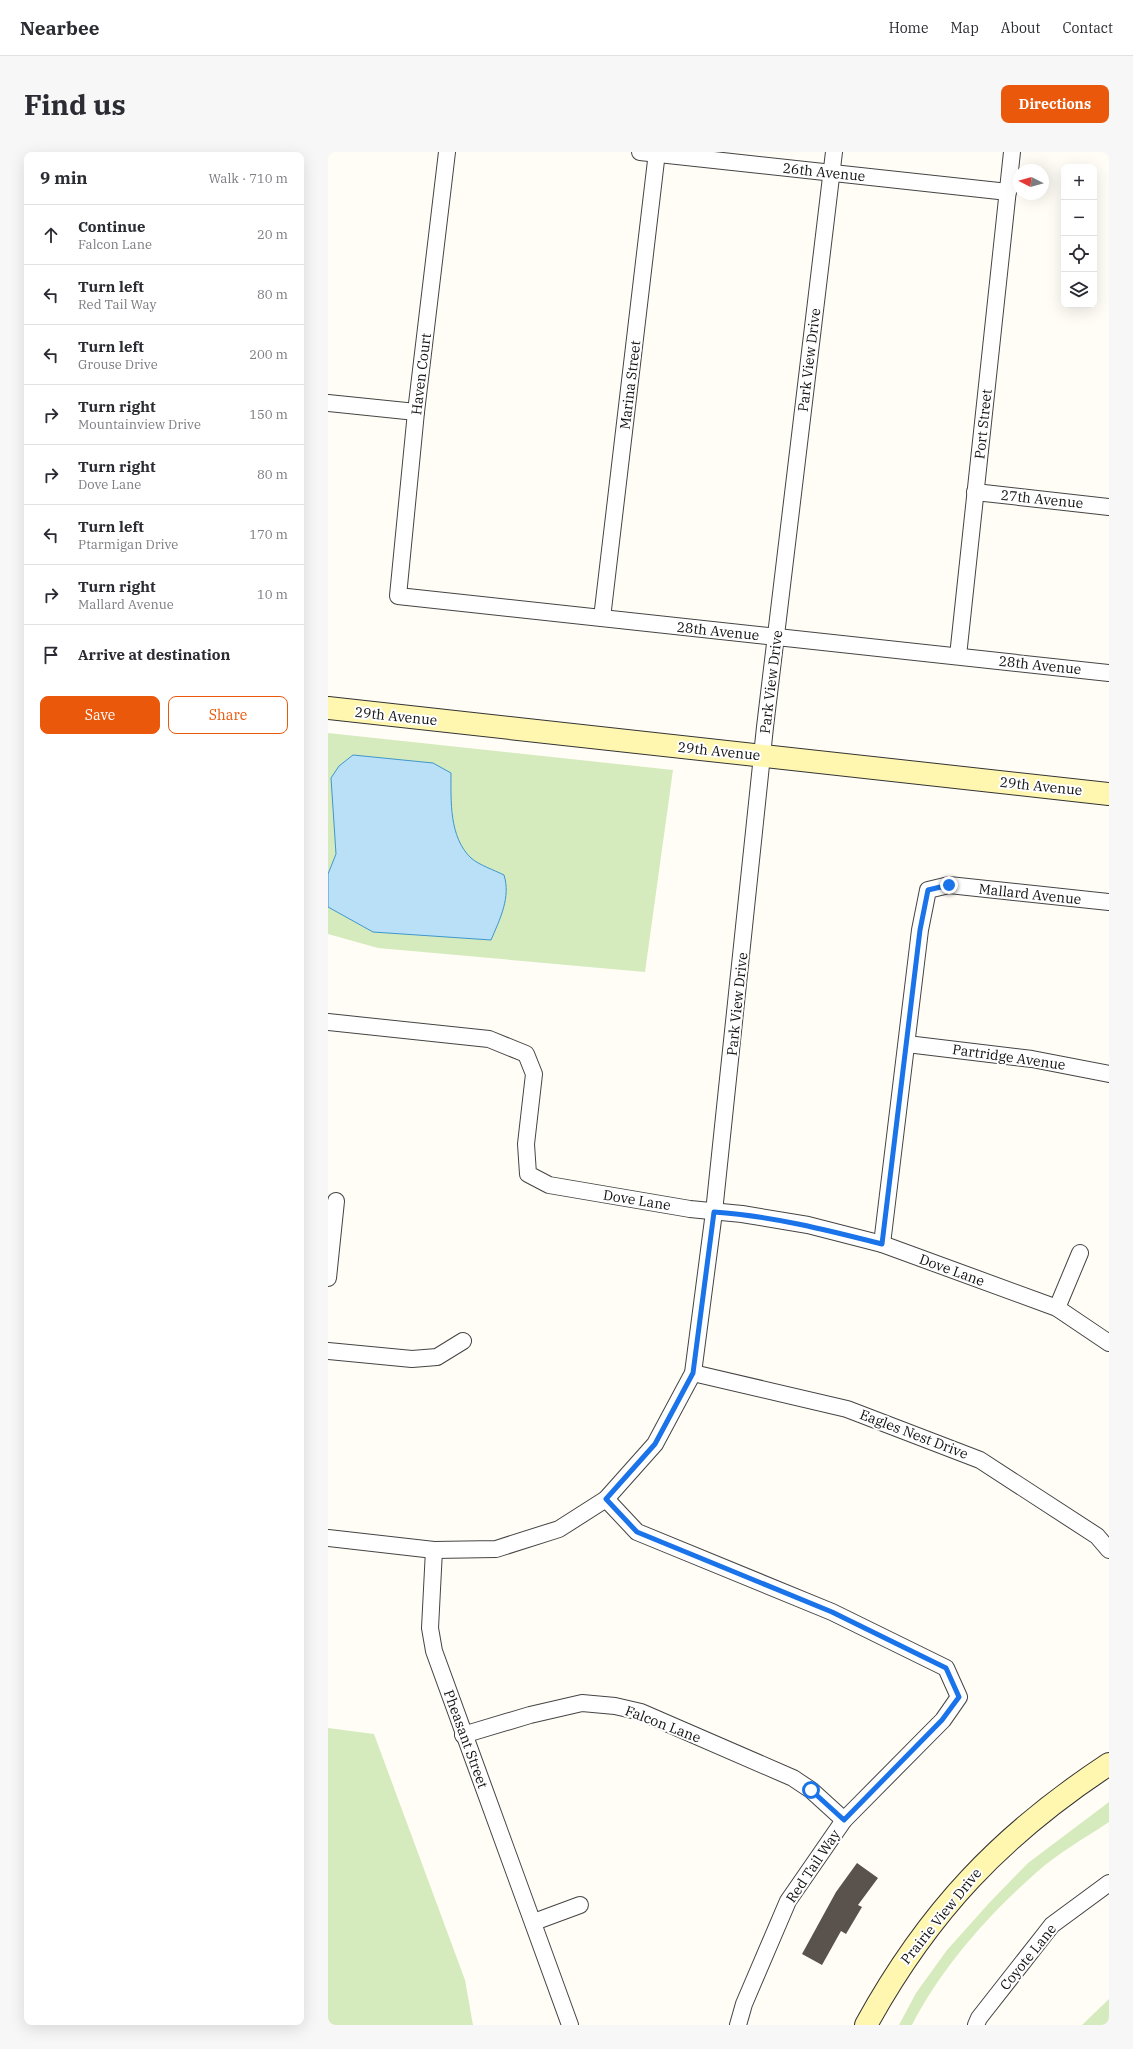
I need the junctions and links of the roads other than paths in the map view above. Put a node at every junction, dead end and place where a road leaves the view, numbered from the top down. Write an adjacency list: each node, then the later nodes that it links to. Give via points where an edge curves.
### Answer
1 (447, 152): 9 (street, Haven Court)
2 (640, 152): 5 (street, 26th Avenue)
3 (834, 152): 6 (street, Park View Drive)
4 (1012, 152): 7 (street, Port Street)
5 (657, 153): 6 (street, 26th Avenue); 13 (street, Marina Street)
6 (832, 173): 7 (street, 26th Avenue); 14 (street, Park View Drive)
7 (1008, 192): 10 (street, Port Street)
8 (328, 403): 9 (street)
9 (416, 412): 12 (street, Haven Court)
10 (975, 492): 11 (street, 27th Avenue); 15 (street, Port Street)
11 (1109, 507)
12 (398, 596): 13 (street, 28th Avenue)
13 (602, 618): 14 (street, 28th Avenue)
14 (776, 637): 15 (street, 28th Avenue); 18 (street, Park View Drive)
15 (958, 656): 16 (street, 28th Avenue)
16 (1109, 673)
17 (328, 708): 18 (street, 29th Avenue)
18 (763, 756): 19 (street, 29th Avenue); 25 (street, Park View Drive)
19 (1109, 794)
20 (1109, 902): 22 (street, Mallard Avenue, via 949,885 928,890 920,930)
21 (328, 1022): 25 (street, Dove Lane, via 489,1039 526,1054 534,1074 526,1144 528,1174 549,1185)
22 (907, 1044): 23 (street, Partridge Avenue, via 1032,1059); 26 (street)
23 (1109, 1074)
24 (336, 1201): 28 (street)
25 (714, 1212): 26 (street, Dove Lane, via 808,1225); 33 (street, Park View Drive)
26 (882, 1244): 29 (street, Dove Lane)
27 (1080, 1253): 29 (street)
28 (328, 1278)
29 (1057, 1308): 31 (street, Dove Lane)
30 (463, 1341): 32 (street, via 437,1358 412,1360)
31 (1109, 1343)
32 (328, 1351)
33 (693, 1373): 34 (street, via 655,1444); 37 (street, Eagles Nest Drive, via 847,1409 980,1460 1097,1536)
34 (606, 1499): 36 (street, via 559,1529 496,1549); 40 (street, Red Tail Way, via 637,1532 832,1612 946,1668 959,1697 942,1720)
35 (328, 1538): 36 (street)
36 (434, 1550): 38 (street, Pheasant Street, via 430,1628)
37 (1109, 1550)
38 (464, 1735): 40 (street, Falcon Lane, via 530,1715 582,1703 615,1706 641,1712 793,1778 811,1790); 43 (street, Pheasant Street)
39 (1109, 1764): 46 (street, Prairie View Drive, via 1040,1813 989,1858 957,1891 889,1983)
40 (844, 1820): 45 (street, Red Tail Way, via 788,1901 744,2004)
41 (1109, 1883): 47 (street, Coyote Lane, via 1052,1925)
42 (580, 1905): 43 (street)
43 (534, 1922): 44 (street, Pheasant Street)
44 (570, 2025)
45 (738, 2025)
46 (866, 2025)
47 (976, 2025)

